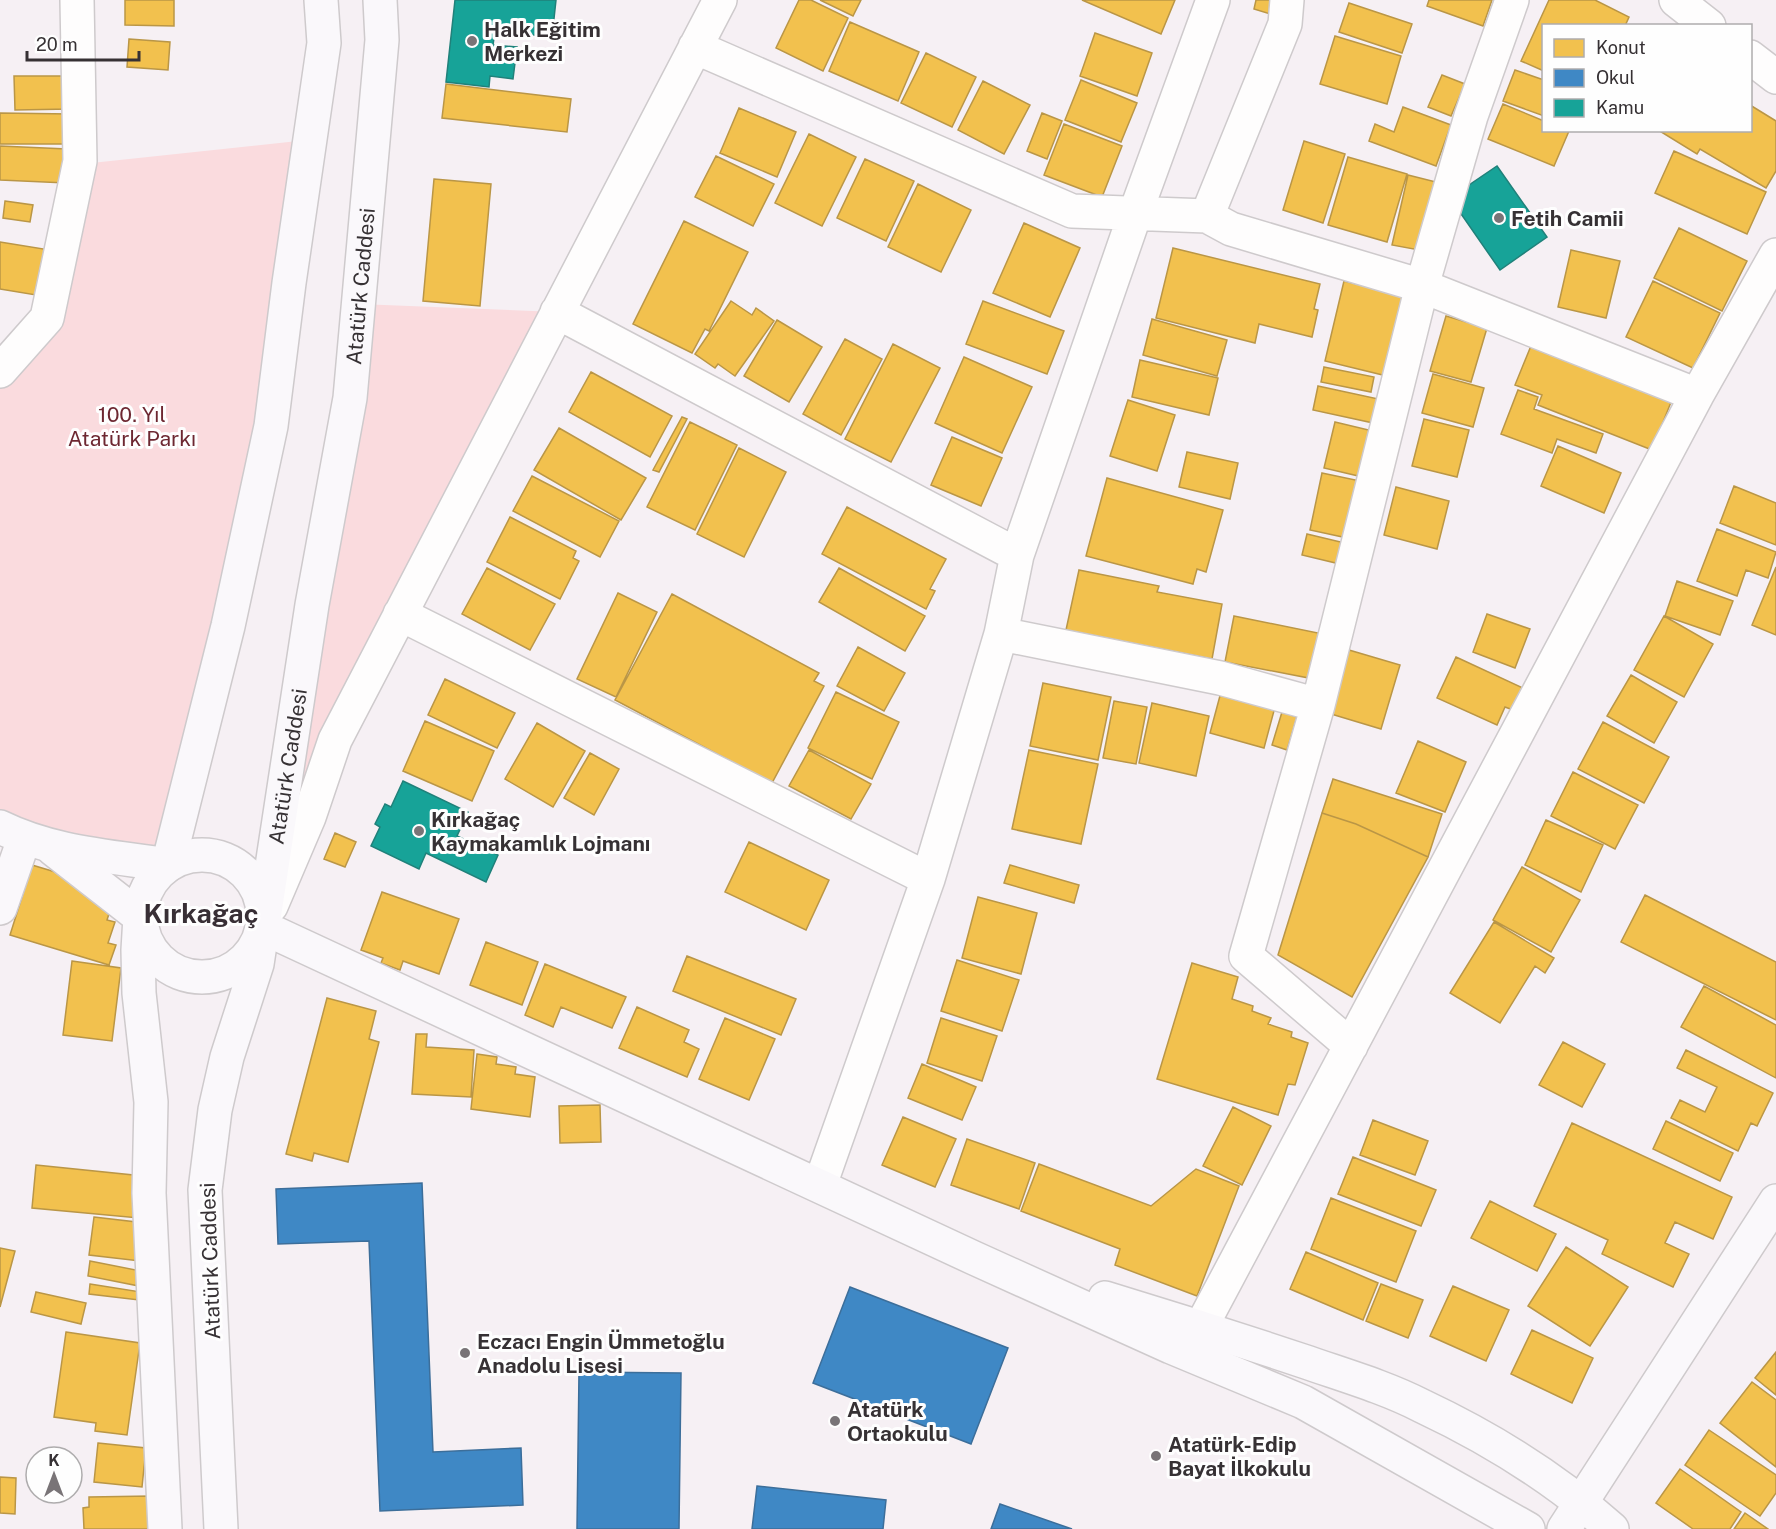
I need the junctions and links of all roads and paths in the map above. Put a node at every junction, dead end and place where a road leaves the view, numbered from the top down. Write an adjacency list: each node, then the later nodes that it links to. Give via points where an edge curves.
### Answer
1 (77, 0): 18 (street, via 80,161 47,318)
2 (321, 0): 25 (main road, via 324,43 271,426 228,626)
3 (380, 0): 29 (main road, Atatürk Caddesi, via 382,40 350,398 312,605)
4 (720, 0): 10 (street)
5 (1213, 0): 13 (street)
6 (1287, 0): 14 (street, via 1286,24)
7 (1512, 0): 16 (street, via 1472,116)
8 (1676, 0): 9 (street)
9 (1706, 24)
10 (696, 47): 13 (street, via 1072,211); 17 (street)
11 (1752, 59): 12 (street)
12 (1776, 77)
13 (1135, 213): 14 (street); 20 (street)
14 (1207, 216): 16 (street, via 1231,229)
15 (1776, 255): 19 (street)
16 (1422, 286): 19 (street); 23 (street)
17 (557, 312): 20 (street); 21 (street)
18 (0, 371)
19 (1697, 396): 30 (street)
20 (1017, 555): 22 (street)
21 (400, 614): 26 (street); 29 (street, via 335,740 309,817)
22 (1001, 634): 23 (street, via 1220,678); 26 (street)
23 (1317, 705): 30 (street, via 1246,956)
24 (25, 838): 25 (main road); 27 (main road); 28 (main road)
25 (168, 865): 28 (main road, via 153,879 143,897); 29 (main road, via 187,856 207,854 227,859 257,887 263,907)
26 (928, 879): 31 (street)
27 (0, 908)
28 (140, 916): 29 (main road, via 144,936 169,967 187,975 207,977 243,962 256,946); 36 (main road, via 138,993 151,1102 149,1193)
29 (262, 927): 31 (main road); 37 (main road, Atatürk Caddesi, via 258,964 227,1057 215,1110 205,1190)
30 (1351, 1046): 34 (street)
31 (820, 1185): 33 (main road)
32 (1776, 1201): 35 (main road)
33 (974, 1258): 34 (main road); 38 (main road, via 1303,1402)
34 (1201, 1327): 35 (main road, via 1422,1405 1515,1456)
35 (1573, 1515): 39 (main road)
36 (165, 1529)
37 (221, 1529)
38 (1528, 1529)
39 (1612, 1529)

